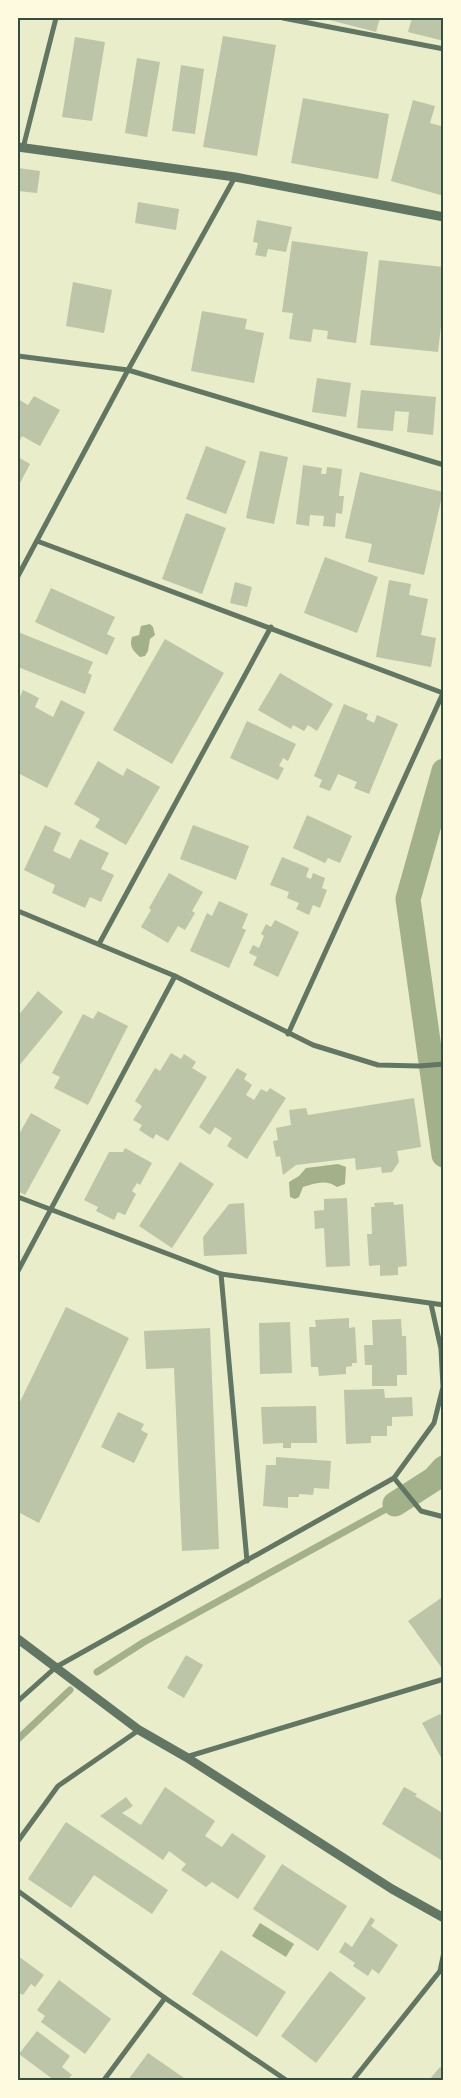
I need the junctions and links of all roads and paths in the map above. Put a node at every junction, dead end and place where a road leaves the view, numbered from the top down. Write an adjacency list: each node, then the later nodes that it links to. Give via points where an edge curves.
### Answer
1 (56, 18): 4 (street)
2 (283, 18): 3 (street)
3 (444, 49)
4 (20, 148): 5 (street)
5 (235, 177): 6 (street); 8 (street)
6 (444, 217)
7 (18, 356): 8 (street)
8 (128, 370): 9 (street); 10 (street)
9 (444, 465)
10 (37, 540): 11 (street); 12 (street)
11 (18, 576)
12 (271, 627): 13 (street); 15 (street)
13 (443, 692): 17 (street)
14 (18, 911): 15 (street)
15 (99, 944): 16 (street)
16 (176, 976): 17 (street); 20 (street)
17 (288, 1034): 18 (street, via 378,1065)
18 (440, 1064)
19 (18, 1197): 20 (street)
20 (51, 1211): 21 (street); 22 (street)
21 (18, 1271)
22 (221, 1274): 23 (street); 27 (street)
23 (431, 1304): 24 (street); 25 (street, via 441,1349 443,1387 434,1423)
24 (444, 1305)
25 (394, 1478): 26 (street, via 421,1511); 27 (street)
26 (444, 1517)
27 (247, 1561): 29 (street)
28 (18, 1640): 29 (street)
29 (56, 1667): 31 (street); 32 (street)
30 (444, 1679): 33 (street)
31 (18, 1701)
32 (140, 1730): 33 (street); 34 (street, via 58,1786)
33 (186, 1757): 36 (street, via 392,1889)
34 (18, 1841)
35 (18, 1891): 38 (street)
36 (444, 1918)
37 (444, 1952): 41 (street, via 440,1971)
38 (165, 1998): 39 (street); 40 (street)
39 (104, 2080)
40 (286, 2080)
41 (354, 2080)

